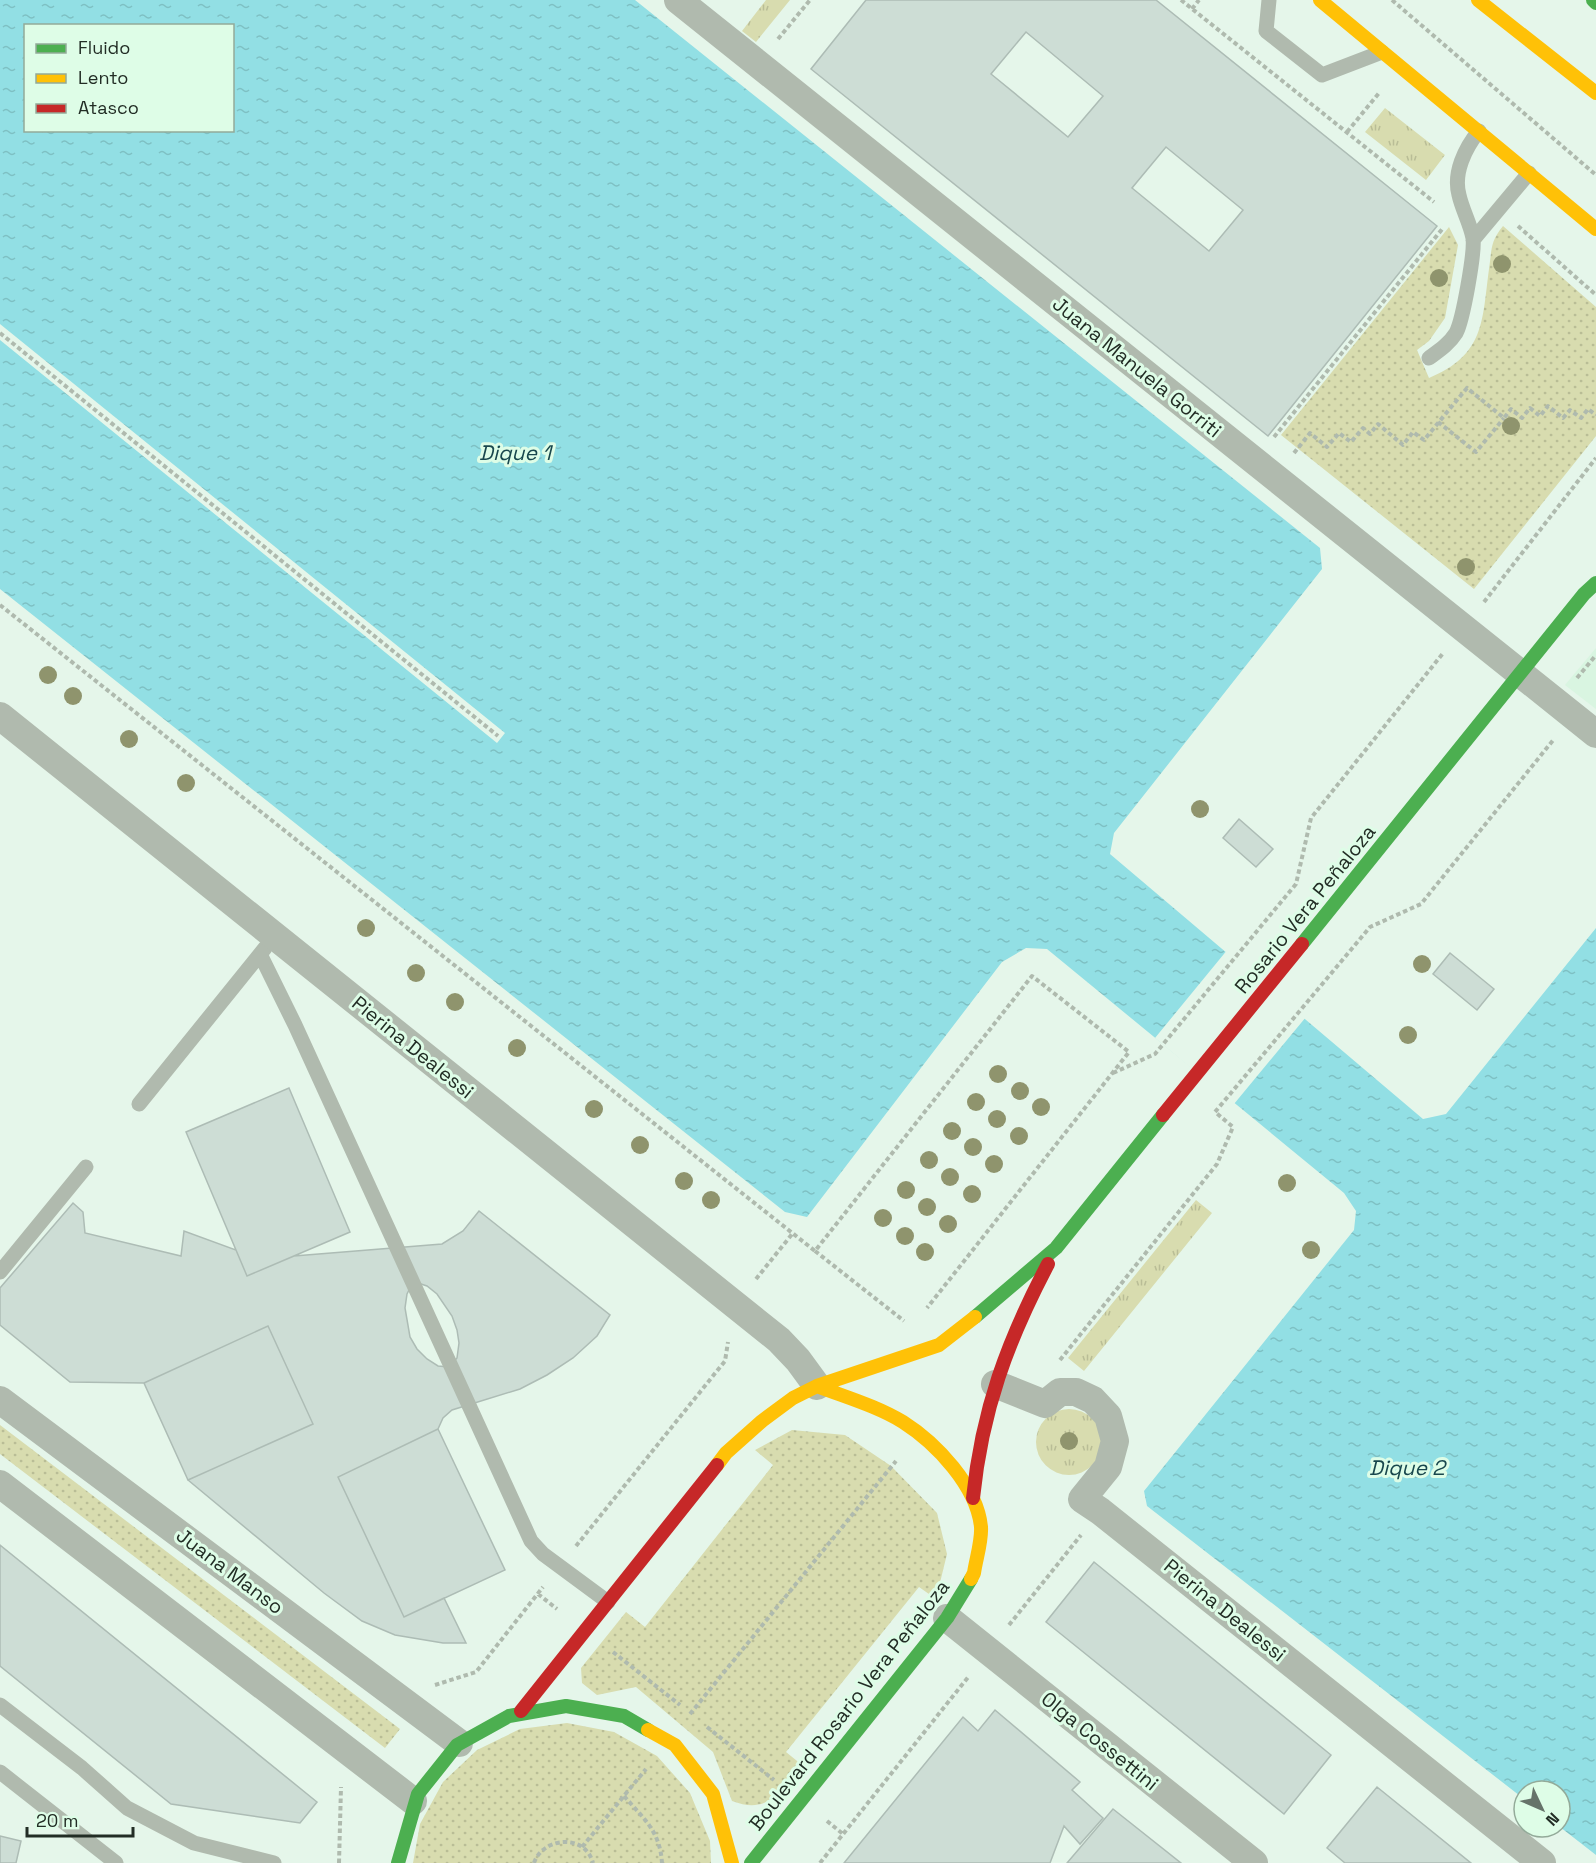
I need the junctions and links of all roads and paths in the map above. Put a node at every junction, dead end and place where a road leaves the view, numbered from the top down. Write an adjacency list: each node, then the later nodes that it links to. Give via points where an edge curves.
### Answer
1 (678, 0): 12 (street, Juana Manuela Gorriti)
2 (810, 0): 12 (path)
3 (1181, 0): 10 (path)
4 (1200, 0): 10 (path)
5 (1269, 0): 13 (lane, via 1266,31 1322,75)
6 (1320, 0): 11 (main road)
7 (1392, 0): 21 (path)
8 (1478, 0): 16 (main road)
9 (1510, 8): 14 (main road)
10 (1192, 9): 19 (path)
11 (1382, 52): 13 (lane); 18 (main road)
12 (759, 64): 36 (street, Juana Manuela Gorriti)
13 (1337, 70): 15 (path, via 1367,82)
14 (1596, 83)
15 (1379, 92): 17 (path); 19 (path)
16 (1596, 93)
17 (1388, 99)
18 (1479, 131): 20 (main road); 28 (lane, via 1470,141 1457,178)
19 (1347, 132): 23 (path)
20 (1529, 173): 25 (lane); 27 (main road)
21 (1596, 175)
22 (1430, 186): 23 (path)
23 (1424, 194): 24 (path)
24 (1437, 205)
25 (1499, 208): 28 (lane); 29 (path)
26 (1444, 226): 36 (path)
27 (1596, 229)
28 (1473, 240): 31 (lane, via 1467,290 1456,332)
29 (1596, 295)
30 (0, 333): 46 (path)
31 (1429, 358)
32 (1596, 415): 33 (path, via 1588,409 1581,418 1570,410 1563,418 1548,406 1540,416 1530,408 1522,418 1511,409)
33 (1504, 418): 34 (path, via 1467,388); 34 (path, via 1476,452)
34 (1438, 422): 36 (path, via 1424,440 1413,432 1403,445 1378,424 1370,434 1363,428 1351,442 1339,433 1327,447 1310,433)
35 (1596, 458): 41 (path)
36 (1265, 469): 41 (street, Juana Manuela Gorriti)
37 (1596, 574): 39 (main road, Rosario Vera Peñaloza)
38 (1596, 583): 39 (main road, Rosario Vera Peñaloza)
39 (1584, 594): 42 (main road, Rosario Vera Peñaloza)
40 (0, 605): 52 (path)
41 (1464, 628): 42 (street, Juana Manuela Gorriti); 48 (path, via 1311,818 1296,884 1155,1054)
42 (1521, 673): 44 (street, Juana Manuela Gorriti); 51 (main road, Rosario Vera Peñaloza)
43 (0, 716): 47 (street, Pierina Dealessi)
44 (1573, 716): 45 (street, Juana Manuela Gorriti); 58 (path, via 1421,904 1370,927 1215,1112 1233,1127 1217,1164)
45 (1596, 734)
46 (498, 736)
47 (267, 946): 49 (lane); 57 (street, Pierina Dealessi, via 778,1341); 64 (lane, via 295,1024 531,1541)
48 (1112, 1074): 52 (path, via 1128,1052 1032,976); 54 (path)
49 (139, 1104)
50 (86, 1167): 53 (lane)
51 (1056, 1248): 56 (main road, Rosario Vera Peñaloza, via 1034,1289); 57 (main road, Rosario Vera Peñaloza, via 939,1345)
52 (815, 1251): 55 (path)
53 (0, 1272)
54 (927, 1308)
55 (912, 1327)
56 (995, 1384): 58 (street, Pierina Dealessi); 62 (main road, Rosario Vera Peñaloza, via 980,1443)
57 (818, 1386): 60 (main road, via 870,1405); 64 (main road, via 776,1409 726,1453)
58 (1030, 1397): 63 (street, Pierina Dealessi, via 1045,1404 1060,1392 1076,1392 1093,1400 1108,1416 1114,1441 1108,1467 1082,1499)
59 (0, 1400): 70 (street, Juana Manso)
60 (918, 1434): 62 (main road, via 944,1457); 69 (path)
61 (0, 1484): 75 (street)
62 (973, 1498): 65 (main road, Boulevard Rosario Vera Peñaloza, via 981,1528 974,1573)
63 (1100, 1511): 66 (path); 87 (street, Pierina Dealessi)
64 (608, 1602): 68 (main road)
65 (947, 1618): 66 (street, Olga Cossettini); 84 (main road, Boulevard Rosario Vera Peñaloza)
66 (988, 1651): 85 (path); 86 (street, Olga Cossettini)
67 (0, 1705): 78 (lane, via 127,1808 194,1843)
68 (521, 1711): 69 (main road, via 568,1705 595,1708 620,1714); 70 (main road, via 489,1724)
69 (669, 1741): 72 (path); 83 (main road, via 708,1786 722,1814)
70 (459, 1743): 75 (main road, via 441,1760)
71 (638, 1763): 72 (path)
72 (646, 1768): 74 (path)
73 (0, 1772): 77 (lane)
74 (624, 1796): 76 (path); 82 (path, via 653,1828 661,1846)
75 (413, 1801): 79 (main road)
76 (582, 1847): 80 (path, via 555,1842 543,1849); 81 (path)
77 (116, 1863)
78 (274, 1863)
79 (398, 1863)
80 (534, 1863)
81 (593, 1863)
82 (662, 1863)
83 (732, 1863)
84 (751, 1863)
85 (820, 1863)
86 (1254, 1863)
87 (1542, 1863)

